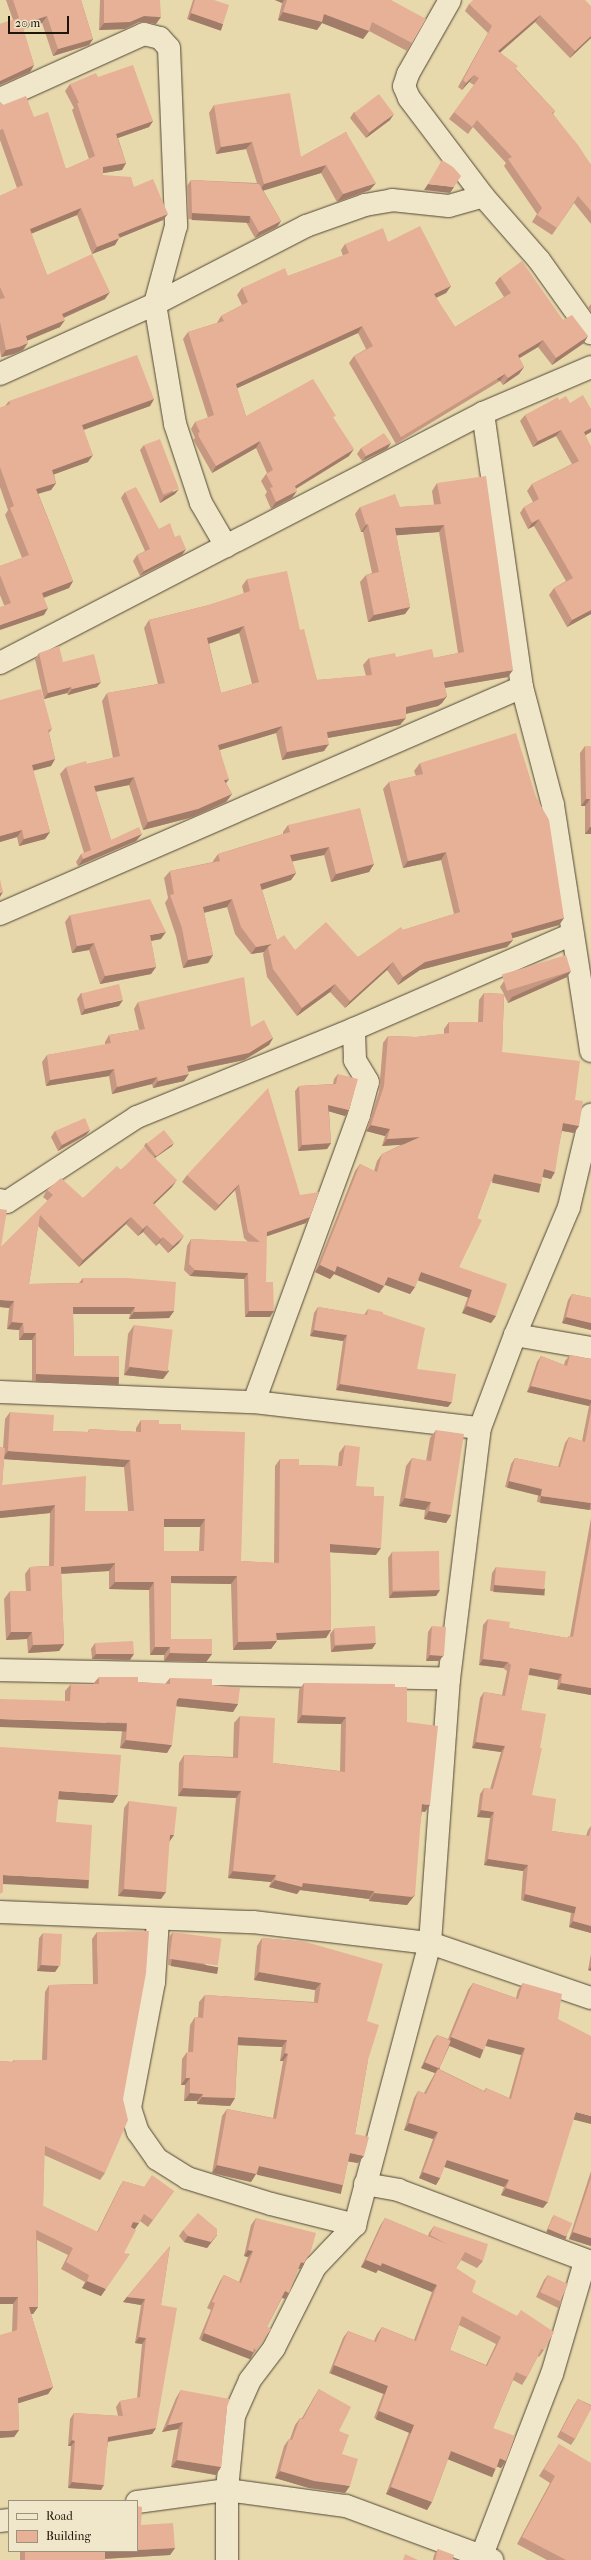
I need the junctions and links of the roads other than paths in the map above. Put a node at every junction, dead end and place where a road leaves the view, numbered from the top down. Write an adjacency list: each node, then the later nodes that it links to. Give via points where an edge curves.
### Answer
1 (450, 0): 3 (street, via 408,74 404,86 409,98)
2 (0, 99): 4 (street, via 144,34 160,38 169,48 176,226)
3 (483, 196): 4 (street, via 449,206 392,200 365,205 288,234); 5 (street, via 539,260)
4 (155, 304): 7 (street); 9 (street, via 175,424 201,503)
5 (591, 333)
6 (591, 366): 8 (street)
7 (0, 374)
8 (483, 413): 9 (street); 11 (street)
9 (226, 546): 10 (street)
10 (0, 663)
11 (522, 687): 12 (street); 13 (street, via 553,805)
12 (0, 914)
13 (572, 934): 14 (street); 15 (street)
14 (354, 1029): 17 (street, via 136,1117 7,1202); 21 (street, via 355,1060 368,1082 359,1115)
15 (591, 1051)
16 (591, 1116): 18 (street, via 569,1207)
17 (0, 1200)
18 (515, 1335): 19 (street); 22 (street)
19 (591, 1348)
20 (0, 1392): 21 (street)
21 (254, 1402): 22 (street)
22 (480, 1428): 24 (street)
23 (0, 1670): 24 (street)
24 (449, 1679): 27 (street)
25 (0, 1912): 26 (street)
26 (158, 1919): 27 (street, via 253,1922); 30 (street, via 154,1982 130,2108 138,2132 157,2158 187,2178 271,2204)
27 (430, 1943): 28 (street); 29 (street)
28 (591, 1998)
29 (365, 2184): 30 (street); 31 (street, via 398,2190)
30 (355, 2225): 32 (street, via 314,2267 274,2348 250,2380 234,2416)
31 (588, 2262): 34 (street, via 552,2374)
32 (227, 2490): 33 (street); 34 (street, via 346,2506); 35 (street)
33 (138, 2502)
34 (487, 2558)
35 (227, 2560)

